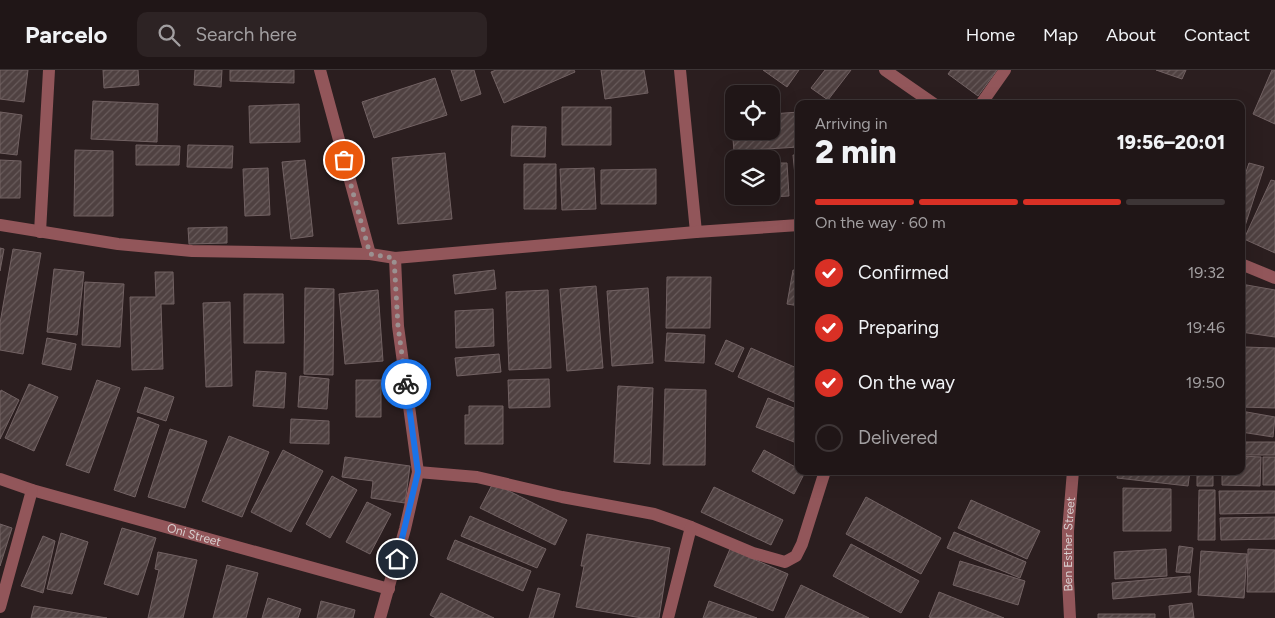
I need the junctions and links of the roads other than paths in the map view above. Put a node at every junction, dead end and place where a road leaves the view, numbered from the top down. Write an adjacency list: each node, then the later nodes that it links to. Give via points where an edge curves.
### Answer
1 (48, 70): 10 (street)
2 (321, 70): 12 (street)
3 (680, 70): 11 (street)
4 (885, 70): 6 (street)
5 (1005, 70): 7 (street)
6 (928, 100)
7 (983, 100)
8 (0, 225): 10 (street)
9 (795, 225): 11 (street)
10 (40, 232): 12 (street, via 192,251)
11 (696, 232): 13 (street)
12 (370, 254): 13 (street)
13 (394, 258): 16 (street, via 398,326)
14 (1245, 266): 15 (street)
15 (1275, 278)
16 (418, 472): 21 (street, via 477,477 654,514); 22 (street)
17 (825, 475): 21 (street, via 802,544 796,556 785,562 753,553)
18 (1073, 475): 26 (street, Ben Esther Street, via 1068,531)
19 (0, 479): 20 (street, Oni Street)
20 (32, 490): 22 (street, Oni Street); 23 (street)
21 (691, 527): 25 (street)
22 (389, 589): 24 (street)
23 (0, 607)
24 (380, 618)
25 (668, 618)
26 (1070, 618)

